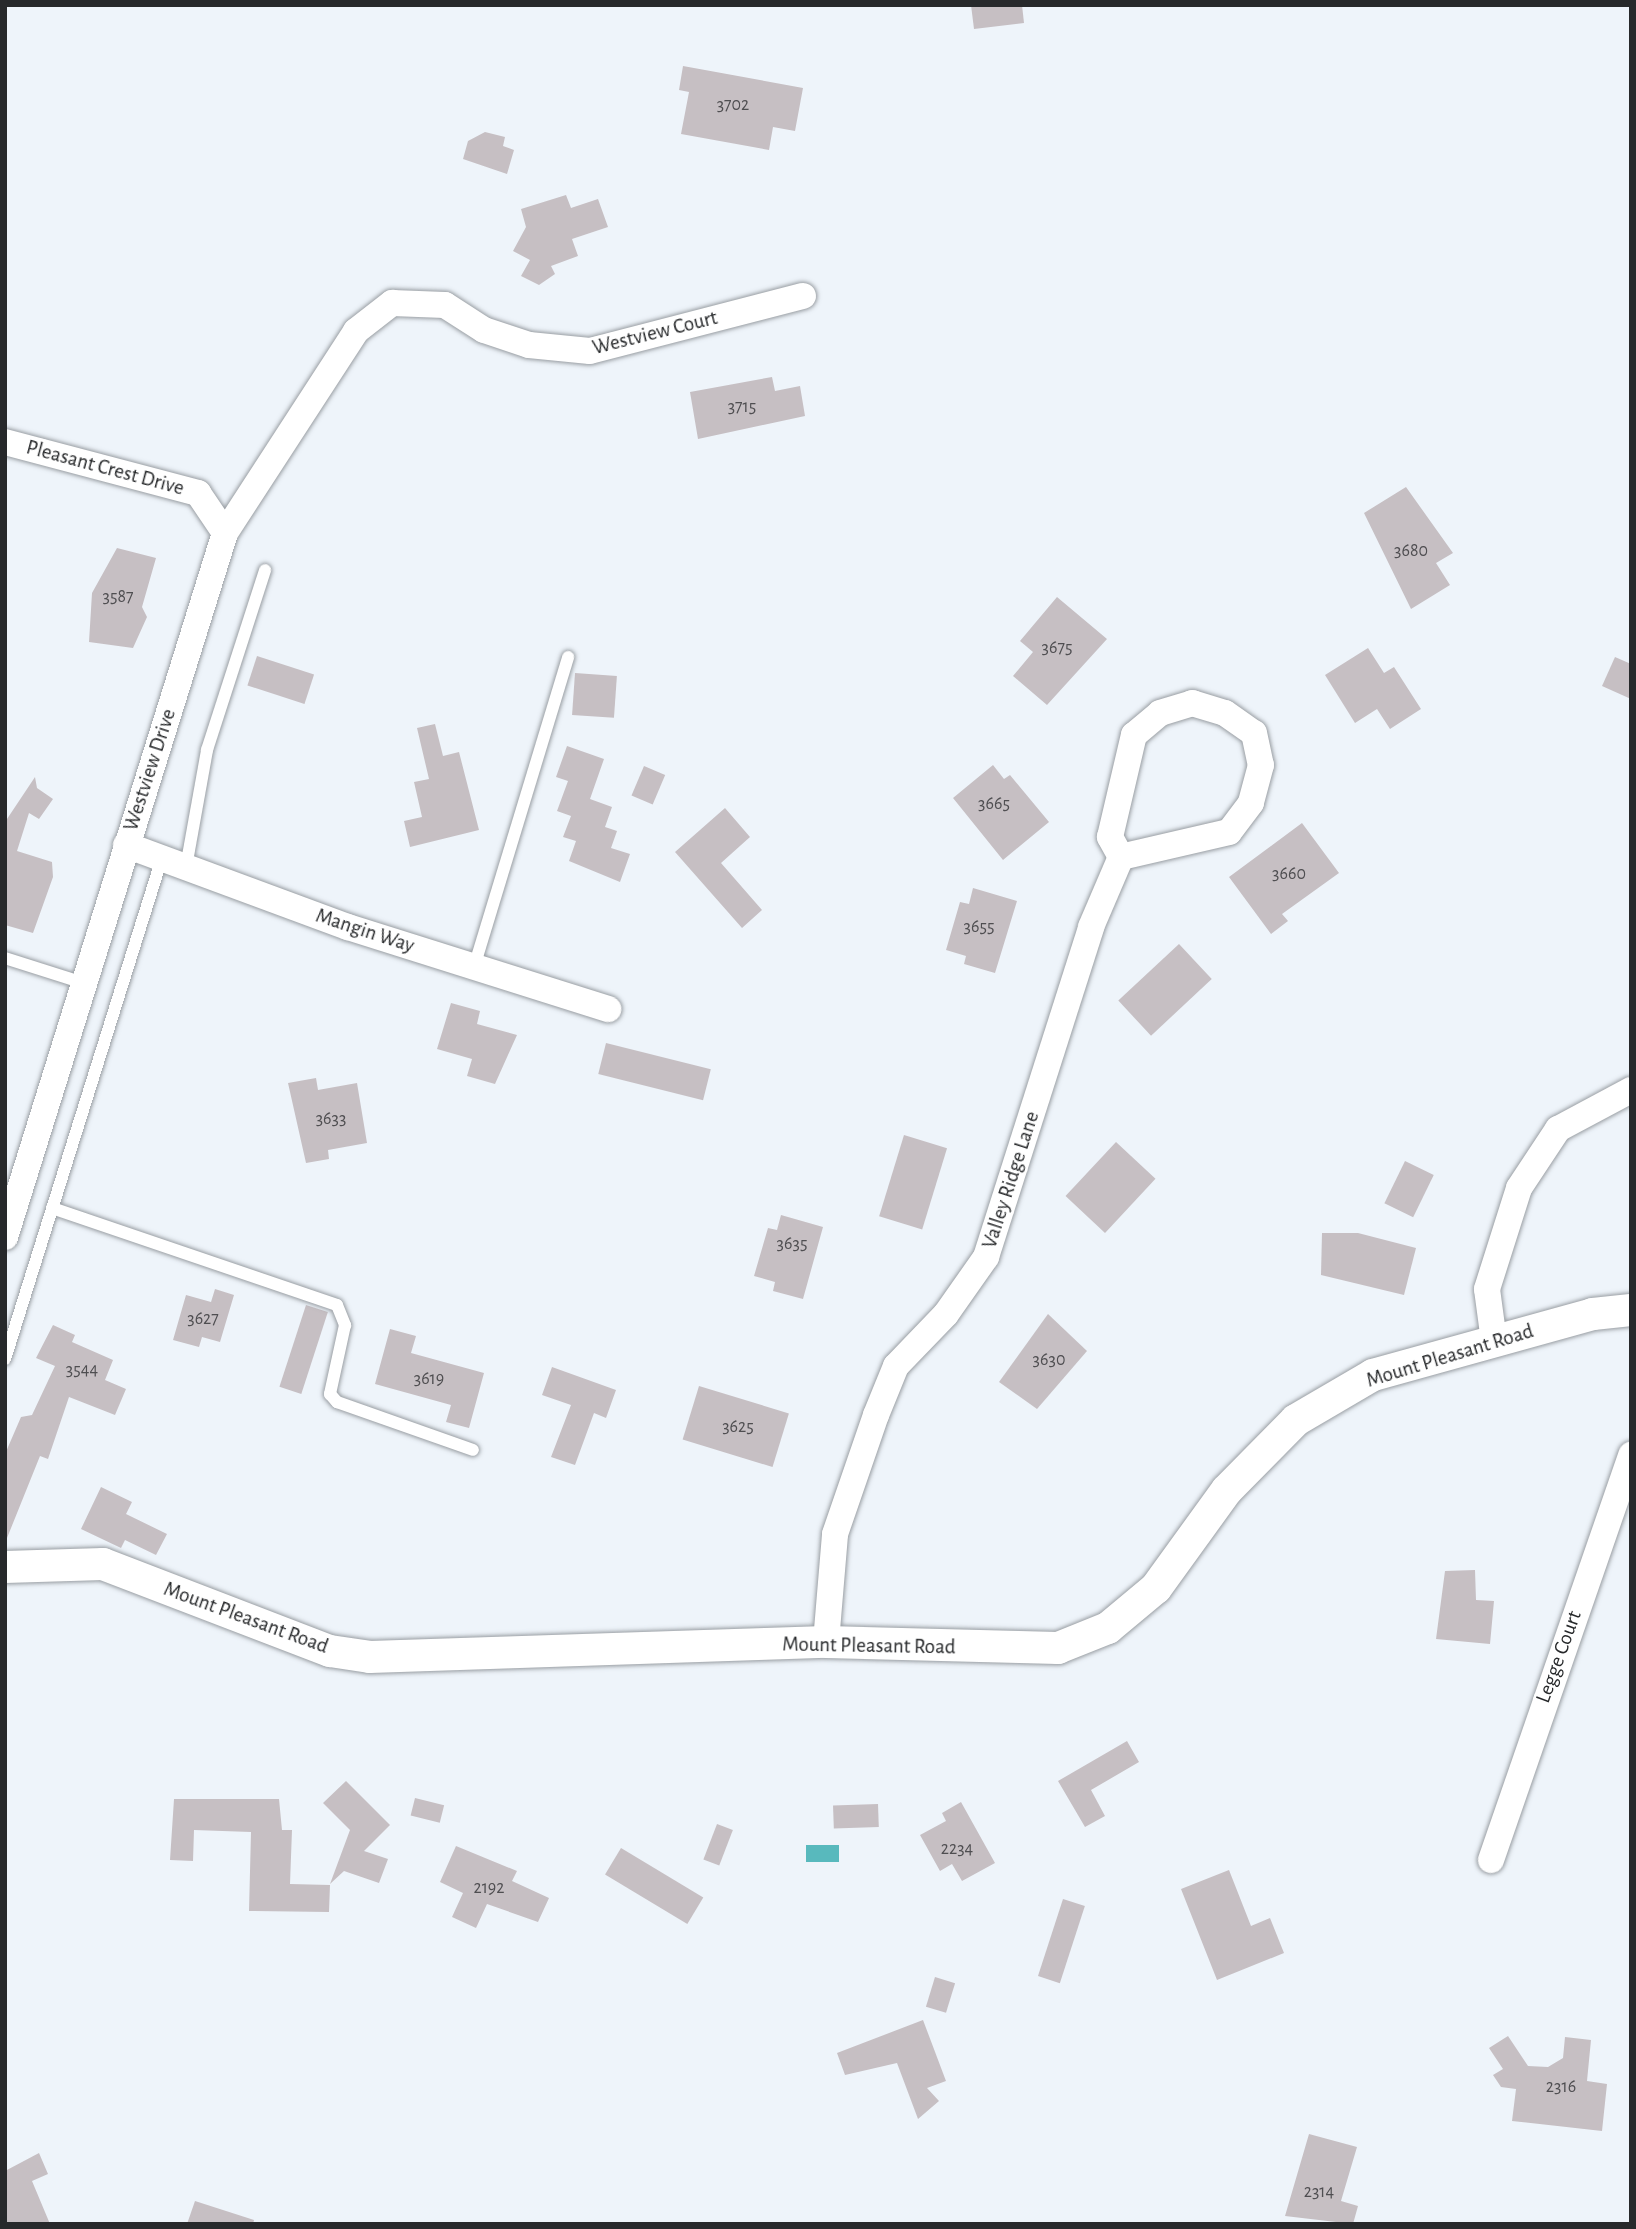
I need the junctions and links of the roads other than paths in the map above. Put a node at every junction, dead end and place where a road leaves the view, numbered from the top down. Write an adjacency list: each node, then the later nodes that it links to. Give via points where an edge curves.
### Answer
1 (803, 296): 2 (street, Westview Court, via 590,351 529,345 484,330 446,305 392,303)
2 (356, 331): 4 (street, Westview Drive)
3 (5, 442): 4 (street, Pleasant Crest Drive, via 198,493)
4 (225, 533): 7 (street, Westview Drive)
5 (265, 570): 9 (lane)
6 (568, 656): 11 (lane)
7 (126, 845): 9 (street, Mangin Way); 12 (street, Westview Drive)
8 (1121, 857): 8 (street, via 1229,832 1251,803 1261,765 1254,733 1225,713 1192,703 1160,713 1134,735 1110,837); 23 (street, Valley Ridge Lane, via 1091,927 986,1257 946,1314 896,1366 876,1415 835,1534)
9 (174, 862): 11 (street, Mangin Way); 15 (lane)
10 (5, 958): 12 (lane)
11 (474, 967): 13 (street, Mangin Way)
12 (84, 983): 16 (street, Westview Drive)
13 (608, 1009)
14 (1631, 1090): 18 (street, via 1558,1129 1519,1188 1488,1289)
15 (52, 1208): 19 (lane); 20 (lane, via 337,1305 345,1325 330,1394 337,1402)
16 (5, 1237)
17 (1631, 1310): 18 (street, Mount Pleasant Road)
18 (1494, 1342): 23 (street, Mount Pleasant Road, via 1373,1375 1296,1420 1227,1490 1156,1588 1108,1628 1032,1651)
19 (5, 1359)
20 (473, 1450)
21 (1631, 1455): 24 (street, Legge Court)
22 (5, 1567): 23 (street, Mount Pleasant Road, via 103,1564 330,1651 370,1657)
23 (827, 1642)
24 (1491, 1860)

